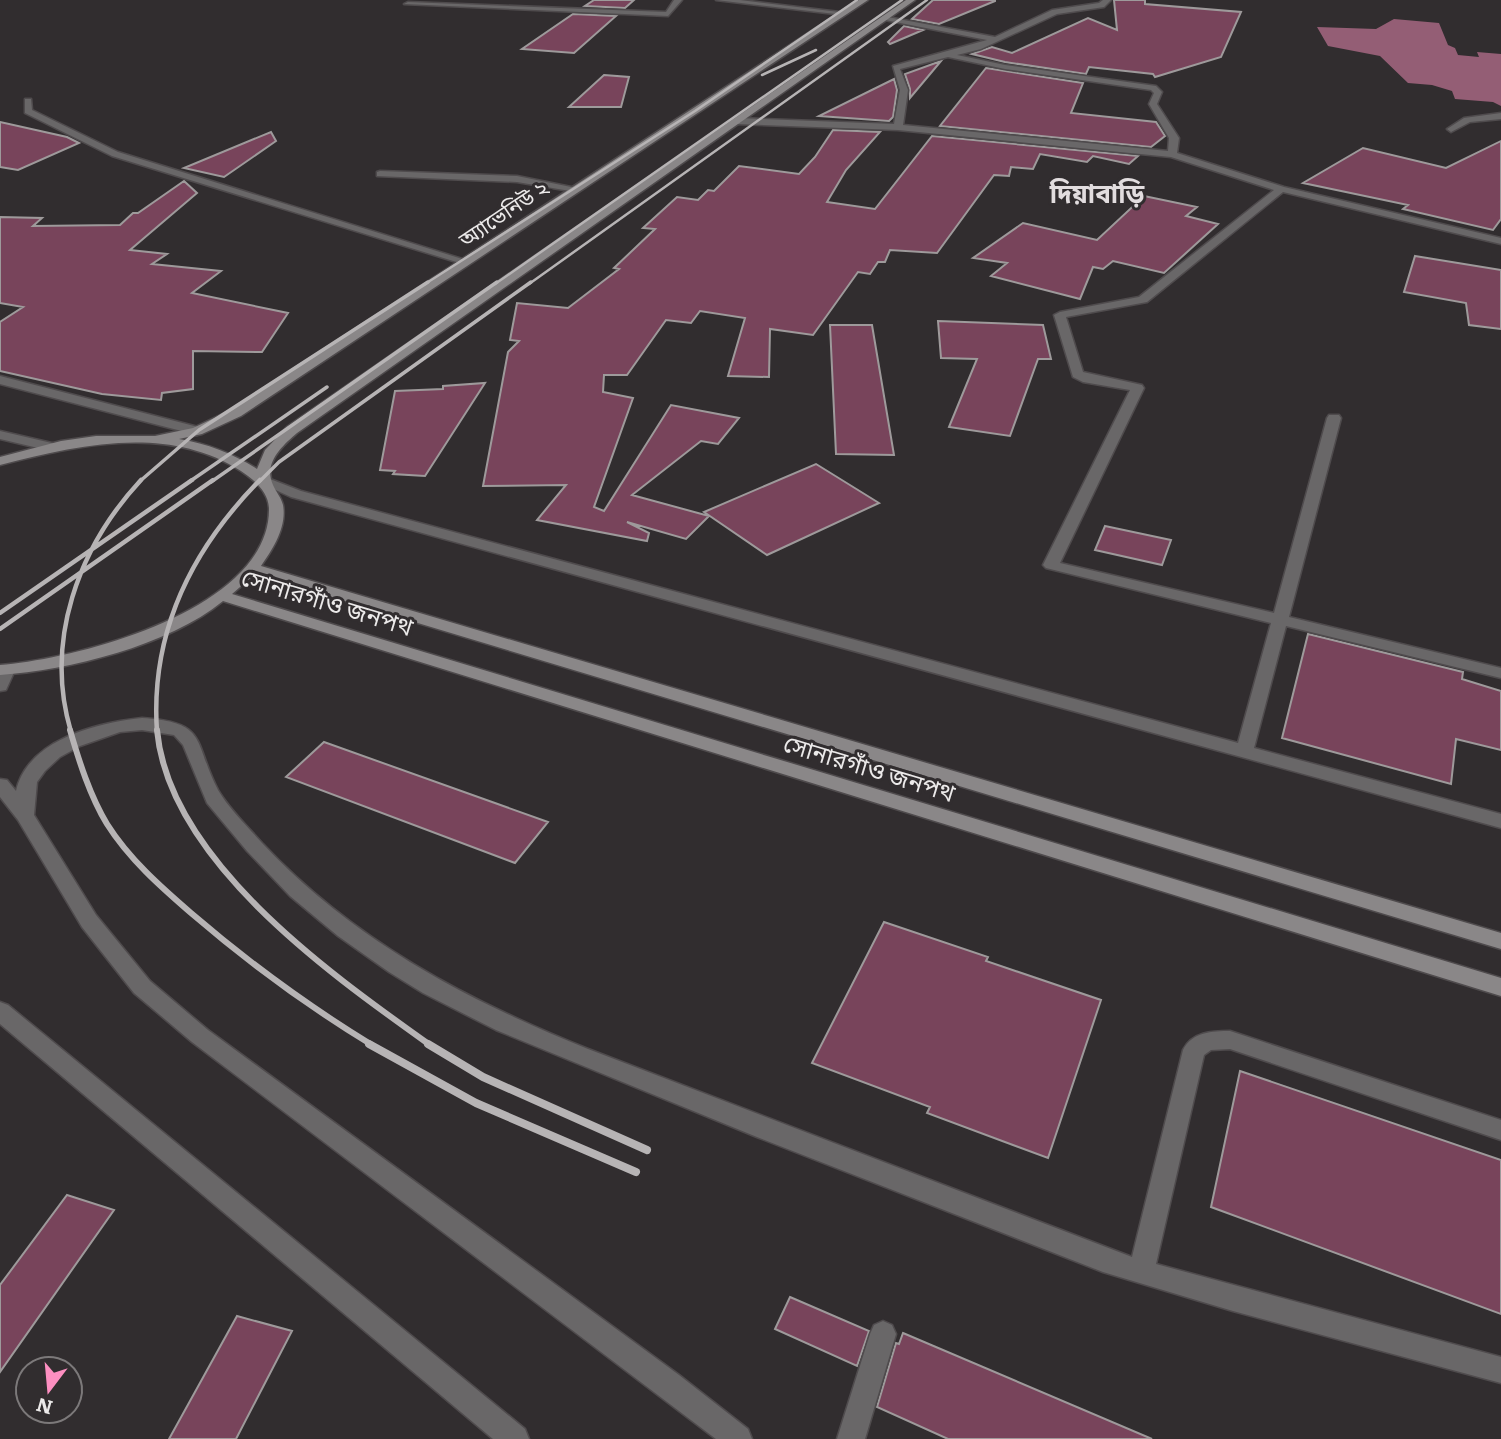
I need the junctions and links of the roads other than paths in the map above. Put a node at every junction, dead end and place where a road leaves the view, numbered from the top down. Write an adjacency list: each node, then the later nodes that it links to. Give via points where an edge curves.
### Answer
1 (658, 0): 8 (street)
2 (678, 0): 8 (street, via 668,14)
3 (720, 0): 9 (street)
4 (864, 0): 9 (main road, অ্যাভেনিউ ২)
5 (911, 0): 10 (main road)
6 (1107, 0): 11 (street, via 1101,5 1055,12)
7 (408, 4): 8 (street)
8 (649, 13)
9 (844, 13): 21 (main road, অ্যাভেনিউ ২)
10 (885, 18): 11 (street); 15 (main road)
11 (995, 39): 12 (street)
12 (944, 55): 16 (street, via 897,68 904,90); 18 (street, via 1153,88 1158,92 1153,104 1174,138)
13 (28, 101): 23 (street, via 28,111 116,154)
14 (1501, 116): 17 (street, via 1467,120)
15 (737, 121): 16 (street); 31 (main road, via 292,430 265,460 261,470)
16 (898, 127): 18 (street)
17 (1451, 130)
18 (1172, 154): 20 (street)
19 (380, 174): 21 (street, via 517,179)
20 (1281, 188): 22 (street); 34 (street, via 1143,300 1060,315 1077,374 1138,388 1051,565)
21 (576, 189): 23 (main road, অ্যাভেনিউ ২)
22 (1501, 241)
23 (467, 262): 26 (main road, অ্যাভেনিউ ২, via 236,413)
24 (1, 381): 26 (street)
25 (1334, 418): 34 (street)
26 (197, 431): 28 (main road, অ্যাভেনিউ ২)
27 (0, 435): 29 (street)
28 (155, 440): 29 (main road); 31 (main road, via 202,447 239,461)
29 (51, 447): 30 (main road)
30 (0, 461)
31 (265, 482): 32 (main road, সোনারগাঁও জনপথ, via 276,507 273,537); 37 (street)
32 (253, 569): 33 (main road, সোনারগাঁও জনপথ); 41 (main road, সোনারগাঁও জনপথ)
33 (222, 596): 36 (main road, সোনারগাঁও জনপথ, via 162,631 87,657); 42 (main road, সোনারগাঁও জনপথ)
34 (1280, 619): 35 (street); 37 (street)
35 (1501, 673)
36 (2, 675)
37 (1244, 752): 40 (street)
38 (0, 785): 39 (street)
39 (25, 815): 45 (street, via 23,797 29,778 54,752 69,744 100,731 139,724 183,732 194,744 207,788 277,874 332,922 400,969 570,1051); 49 (street, via 89,921 142,987 200,1036)
40 (1501, 821)
41 (1501, 941)
42 (1501, 988)
43 (0, 1011): 48 (street)
44 (1501, 1130): 45 (street, via 1230,1040 1201,1043 1194,1050)
45 (1140, 1272): 47 (street)
46 (883, 1334): 50 (street)
47 (1501, 1370)
48 (515, 1439)
49 (738, 1439)
50 (851, 1439)

